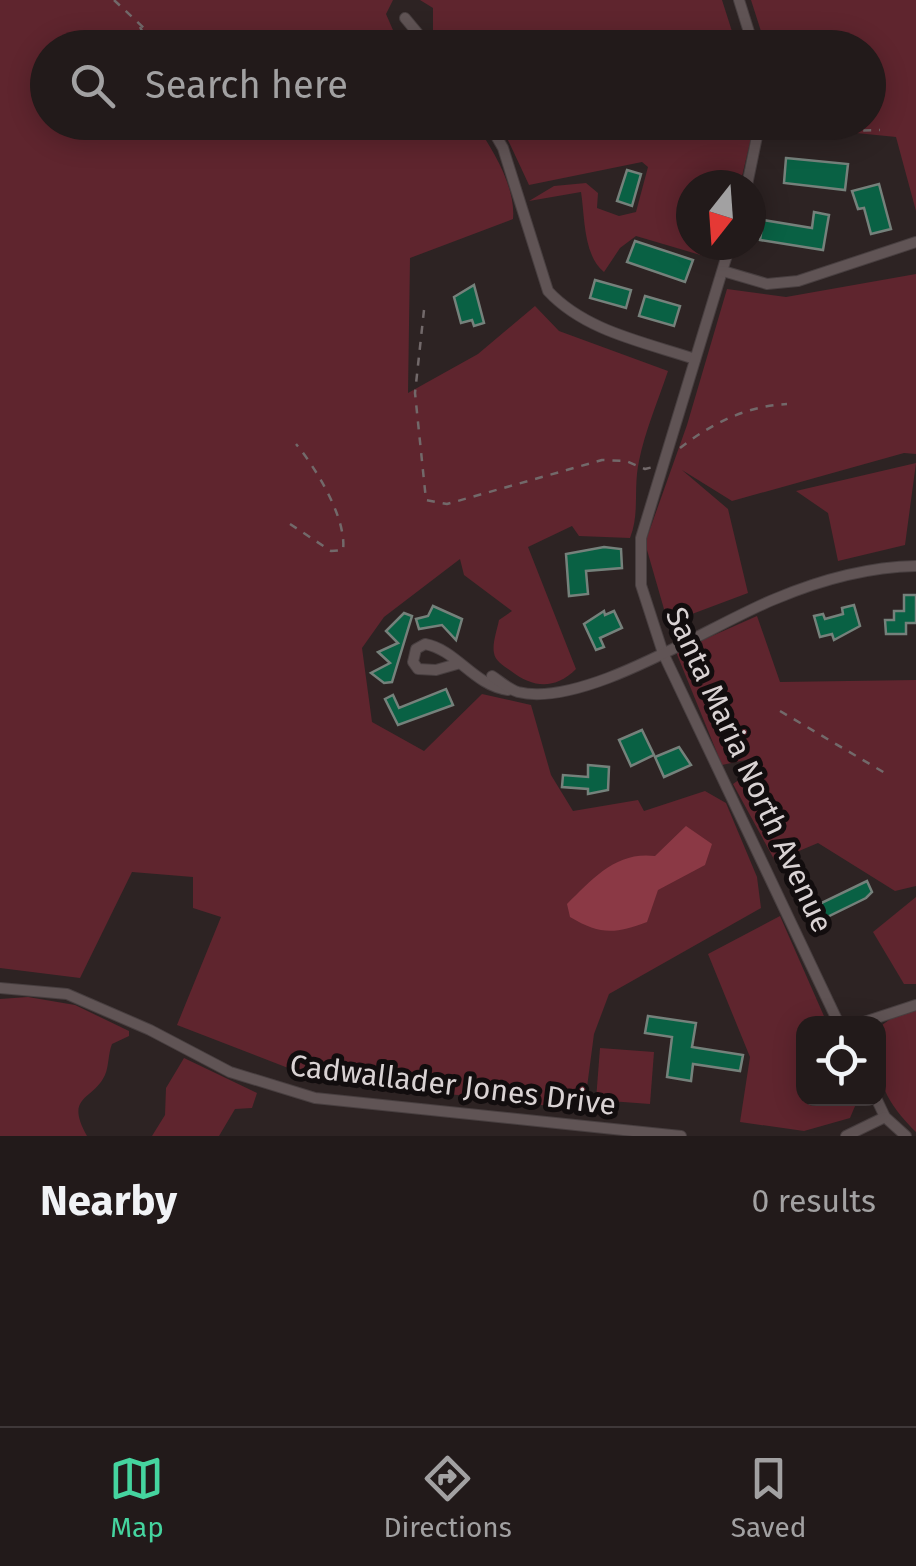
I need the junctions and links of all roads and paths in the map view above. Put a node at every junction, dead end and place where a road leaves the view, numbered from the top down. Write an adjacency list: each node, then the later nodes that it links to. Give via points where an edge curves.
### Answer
1 (114, 0): 4 (path)
2 (739, 0): 8 (street)
3 (406, 18): 7 (street)
4 (139, 25): 5 (path); 6 (path)
5 (142, 30)
6 (150, 30)
7 (416, 30)
8 (748, 30)
9 (499, 140): 16 (street, via 548,291 563,308 595,326)
10 (758, 140): 11 (street)
11 (751, 170)
12 (916, 242): 14 (street, via 798,281 768,284)
13 (726, 260): 14 (street, Santa Maria North Avenue)
14 (723, 271): 16 (street, Santa Maria North Avenue)
15 (424, 310): 19 (path, via 415,383 426,500 447,504 602,460 645,469)
16 (695, 359): 19 (street, Santa Maria North Avenue)
17 (787, 404): 19 (path, via 756,406 704,431)
18 (296, 444): 20 (path, via 333,508 344,550 332,552)
19 (662, 464): 22 (street, Santa Maria North Avenue, via 638,556 646,610)
20 (290, 524)
21 (916, 566): 22 (street, via 839,575)
22 (663, 653): 25 (street, via 570,690); 30 (street, Santa Maria North Avenue)
23 (458, 664): 25 (street, via 494,688)
24 (492, 676): 25 (street)
25 (514, 691)
26 (780, 711): 27 (path)
27 (890, 776)
28 (0, 988): 34 (street, Cadwallader Jones Drive, via 66,994 275,1090)
29 (916, 1006): 31 (street)
30 (835, 1016)
31 (884, 1016)
32 (880, 1106): 33 (street)
33 (885, 1117): 35 (street); 36 (street)
34 (682, 1136)
35 (846, 1136)
36 (906, 1136)

